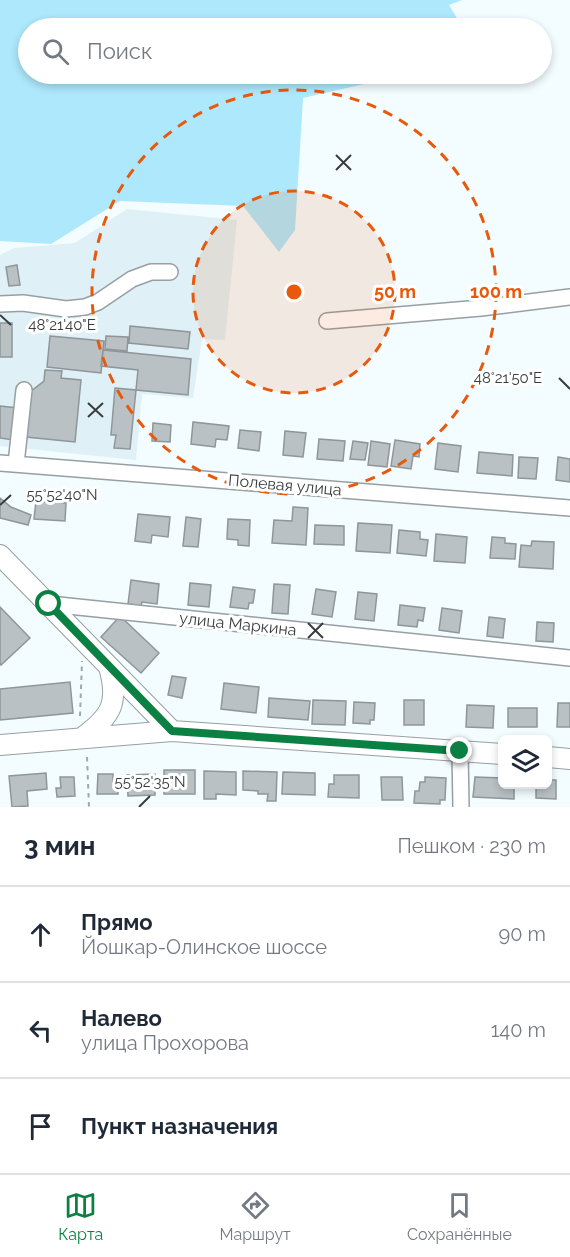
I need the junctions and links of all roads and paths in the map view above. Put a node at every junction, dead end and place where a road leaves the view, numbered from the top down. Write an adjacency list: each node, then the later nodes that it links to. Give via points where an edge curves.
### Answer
1 (170, 272): 3 (street, via 150,272 132,279 85,307)
2 (570, 297): 4 (street)
3 (0, 304)
4 (327, 321)
5 (24, 390): 7 (street)
6 (0, 463): 7 (street, Полевая улица)
7 (16, 464): 8 (street, Полевая улица)
8 (570, 508)
9 (0, 555): 10 (main road)
10 (49, 604): 12 (street, улица Маркина); 13 (main road)
11 (82, 657): 14 (path)
12 (570, 658)
13 (109, 667): 15 (main road); 16 (main road, via 114,685 111,709 104,721)
14 (80, 716)
15 (172, 731): 16 (main road); 18 (main road)
16 (84, 737): 17 (main road)
17 (0, 745)
18 (460, 751): 19 (main road); 24 (street)
19 (498, 754)
20 (87, 757): 23 (path)
21 (552, 757): 22 (main road)
22 (570, 759)
23 (89, 807)
24 (461, 807)

